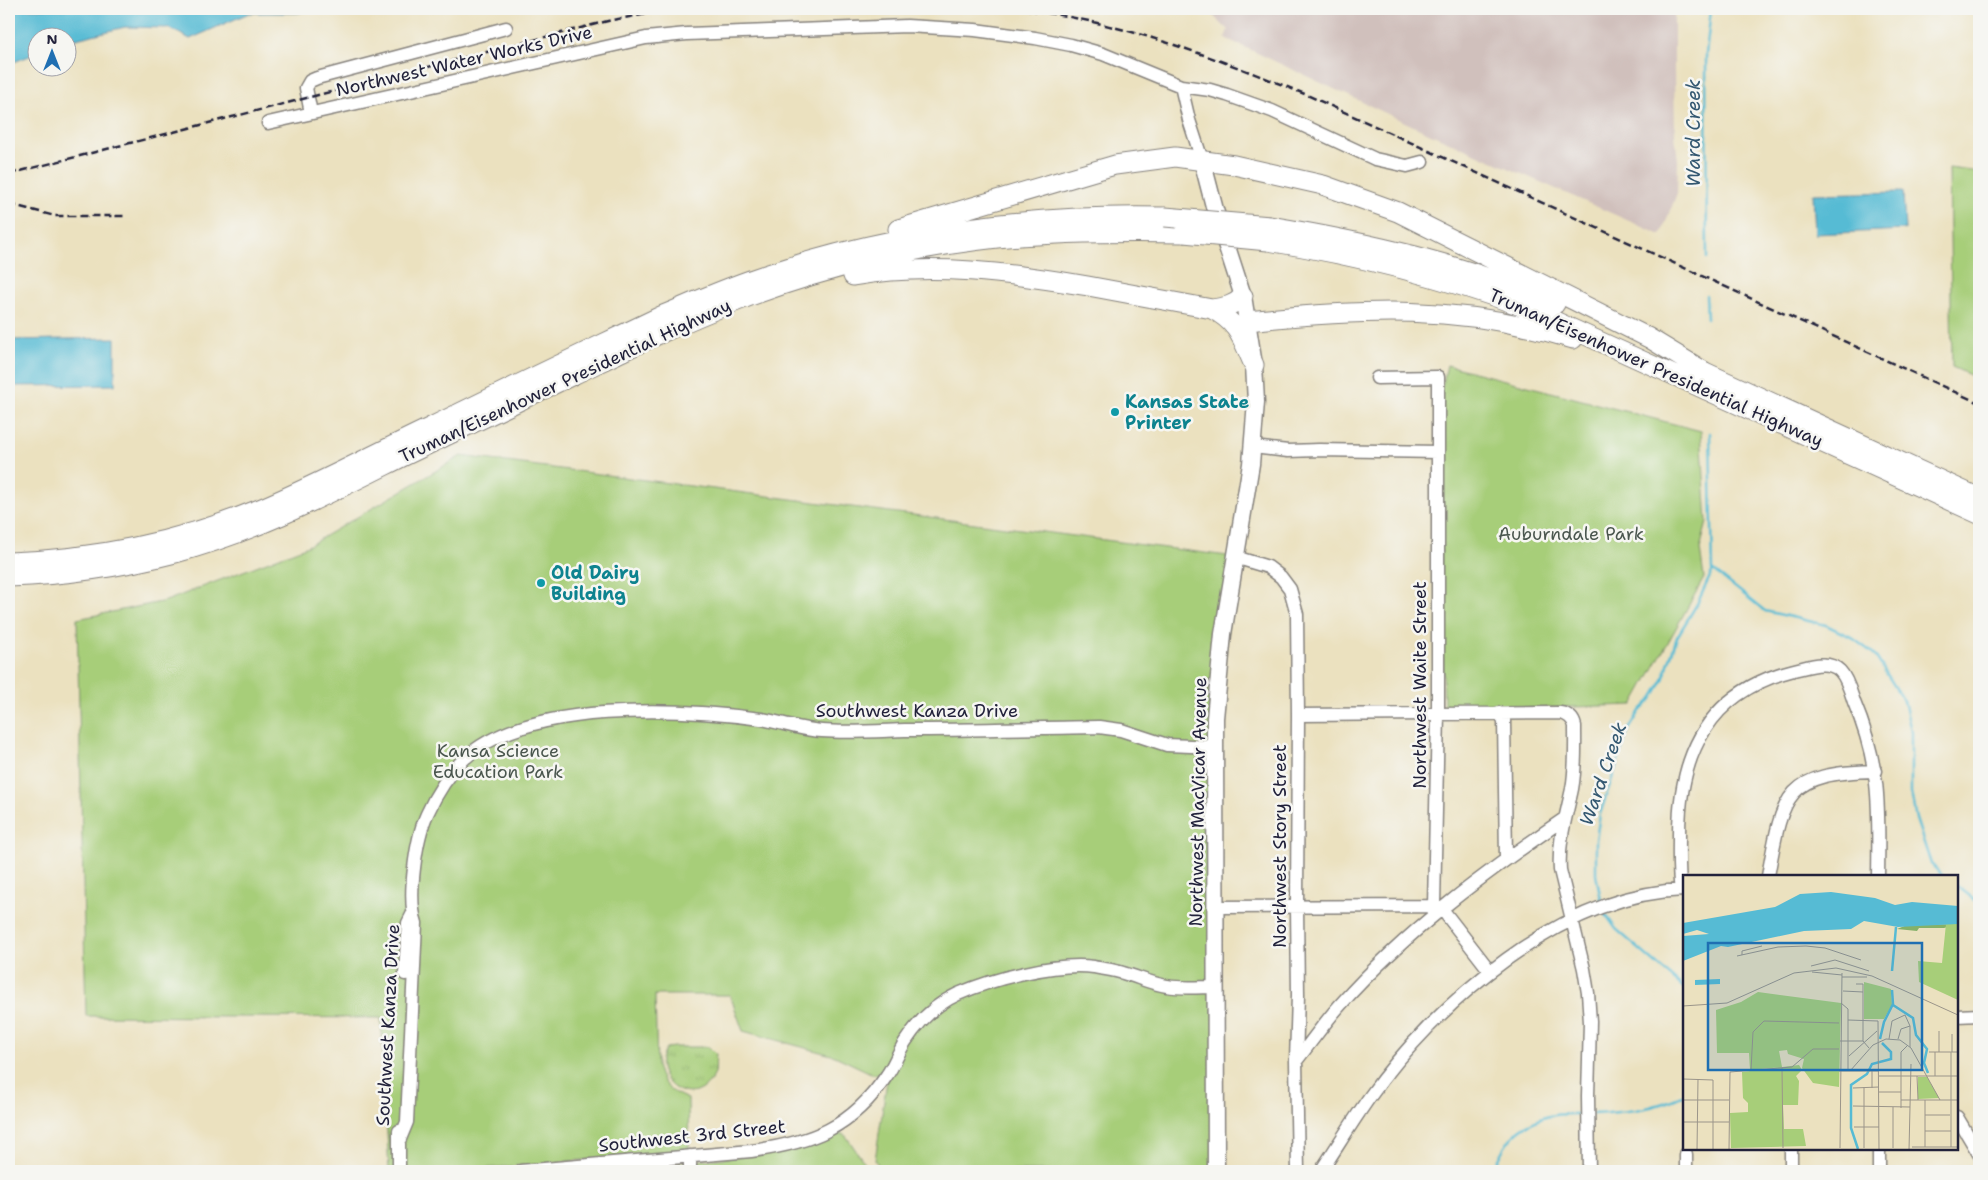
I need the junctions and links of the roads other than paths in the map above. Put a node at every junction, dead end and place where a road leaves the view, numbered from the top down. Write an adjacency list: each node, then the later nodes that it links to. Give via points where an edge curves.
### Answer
1 (506, 28): 3 (street, via 316,78 306,88)
2 (1181, 86): 3 (street, Northwest Water Works Drive, via 1103,54 1053,41 948,27 879,26 646,38); 5 (street, Northwest MacVicar Avenue); 6 (street, Northwest Water Works Drive, via 1210,90 1272,111 1375,159 1407,166)
3 (311, 114): 4 (street, Northwest Water Works Drive)
4 (268, 123)
5 (1202, 160): 8 (highway, via 1175,157 1110,167 846,244); 9 (main road, Northwest MacVicar Avenue, via 1214,210); 15 (highway, via 1323,185 1398,212 1649,338)
6 (1422, 162)
7 (1269, 234): 8 (highway, Truman/Eisenhower Presidential Highway, bridge, via 1165,217 993,224 877,244); 10 (highway, Truman/Eisenhower Presidential Highway, bridge, via 1118,232 998,238 951,244 840,268); 14 (highway, Truman/Eisenhower Presidential Highway, via 1484,292 1559,321); 15 (highway, Truman/Eisenhower Presidential Highway, via 1333,236 1488,278 1544,299)
8 (792, 267): 22 (highway, Truman/Eisenhower Presidential Highway, via 661,316 308,487 233,519 133,547 78,557)
9 (1243, 296): 11 (highway, via 1230,306); 12 (main road, Northwest MacVicar Avenue)
10 (730, 304): 11 (highway, via 865,274 944,269 1025,275); 23 (highway, Truman/Eisenhower Presidential Highway, via 636,345 338,490 252,528 136,562 62,574)
11 (1212, 309): 13 (highway, via 1235,325)
12 (1247, 320): 13 (main road, Northwest MacVicar Avenue); 14 (highway, via 1385,311 1465,315 1553,332)
13 (1254, 365): 17 (main road, Northwest MacVicar Avenue)
14 (1663, 369): 20 (highway, Truman/Eisenhower Presidential Highway)
15 (1705, 372): 19 (highway, Truman/Eisenhower Presidential Highway)
16 (1377, 378): 18 (street, Northwest Waite Street, via 1438,377)
17 (1253, 447): 18 (street, via 1288,451); 21 (main road, Northwest MacVicar Avenue)
18 (1438, 452): 25 (street, Northwest Waite Street)
19 (1979, 498)
20 (1979, 514)
21 (1235, 557): 26 (street, Northwest Story Street, via 1275,571 1290,589 1297,614); 27 (main road, Northwest MacVicar Avenue, via 1223,634)
22 (9, 562)
23 (9, 577)
24 (1499, 713): 25 (street); 29 (street, via 1560,713 1570,717 1575,726 1574,769); 30 (street, via 1504,720)
25 (1438, 714): 26 (street); 36 (street, Northwest Waite Street)
26 (1298, 715): 35 (street, Northwest Story Street)
27 (1215, 747): 34 (main road, Northwest MacVicar Avenue); 49 (street, Southwest Kanza Drive, via 1167,746 1121,730 1099,727 821,731 762,720 682,712 608,713 516,728 465,758 450,775 421,828 413,913 408,923)
28 (1876, 771): 31 (street, via 1832,774 1806,782 1798,788 1783,810); 32 (street); 33 (street, via 1866,730 1837,668 1828,665 1804,668 1752,686 1722,708 1705,728 1690,757 1680,798 1678,859)
29 (1564, 819): 30 (street); 37 (street, via 1560,838 1560,870)
30 (1506, 858): 36 (street)
31 (1768, 875)
32 (1878, 875)
33 (1683, 890): 37 (street, via 1622,901)
34 (1216, 907): 35 (street); 39 (main road, Northwest MacVicar Avenue)
35 (1297, 907): 36 (street); 42 (street, Northwest Story Street)
36 (1438, 908): 38 (street); 42 (street, via 1341,1004)
37 (1573, 920): 38 (street); 55 (street, via 1588,993 1590,1022)
38 (1490, 971): 54 (street, via 1443,1013 1400,1059 1369,1097)
39 (1216, 987): 48 (street, Southwest 3rd Street, via 1166,986 1122,973 1058,967 977,987 930,1012 905,1042 870,1099 843,1122 783,1147); 52 (main road, Northwest MacVicar Avenue)
40 (1958, 1016): 41 (street)
41 (1979, 1016)
42 (1296, 1061): 53 (street, Northwest Story Street)
43 (1958, 1119): 47 (street)
44 (1790, 1150): 57 (street)
45 (1879, 1150): 58 (street)
46 (1686, 1154): 56 (street)
47 (1979, 1154)
48 (690, 1156): 50 (street, Southwest 3rd Street); 51 (street)
49 (399, 1171)
50 (521, 1171)
51 (690, 1171)
52 (1216, 1171)
53 (1298, 1171)
54 (1321, 1171)
55 (1589, 1171)
56 (1686, 1171)
57 (1791, 1171)
58 (1879, 1171)

